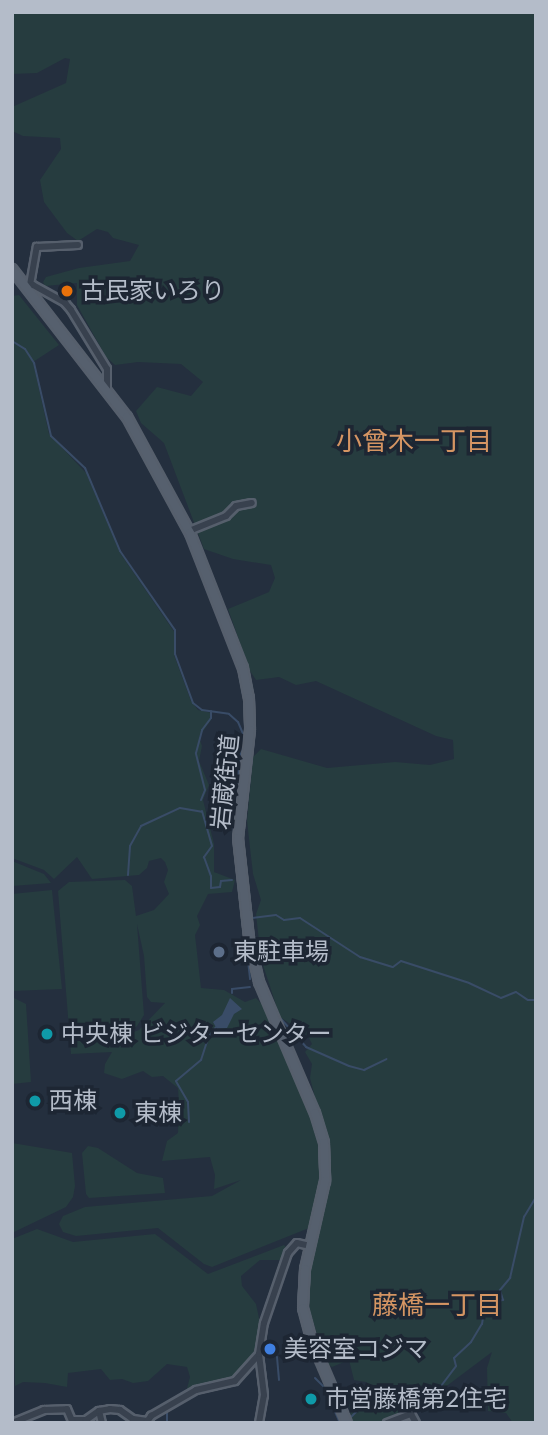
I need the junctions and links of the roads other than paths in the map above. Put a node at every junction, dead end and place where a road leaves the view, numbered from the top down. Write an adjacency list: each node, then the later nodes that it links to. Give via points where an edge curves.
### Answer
1 (78, 244): 3 (street, via 37,247)
2 (12, 269): 3 (main road, 岩蔵街道)
3 (28, 285): 4 (main road, 岩蔵街道); 4 (street, via 71,310 107,369)
4 (107, 390): 6 (main road, 岩蔵街道, via 127,417)
5 (252, 503): 6 (street, via 236,506 226,516)
6 (189, 531): 7 (main road, 岩蔵街道, via 240,657 247,687 250,730 238,823 246,916 256,973 324,1143 325,1181)
7 (310, 1245): 8 (street, via 295,1244 286,1258 264,1323); 15 (main road, 岩蔵街道, via 303,1294 306,1325)
8 (260, 1354): 11 (street, via 236,1381 197,1391); 14 (street, via 264,1391)
9 (99, 1411): 10 (street, via 86,1420); 11 (street, via 120,1410); 13 (street)
10 (72, 1421): 12 (street, via 66,1409 44,1410)
11 (147, 1422)
12 (12, 1423)
13 (102, 1423)
14 (259, 1423)
15 (346, 1423)
16 (387, 1423): 17 (street, via 411,1414)
17 (416, 1423)

